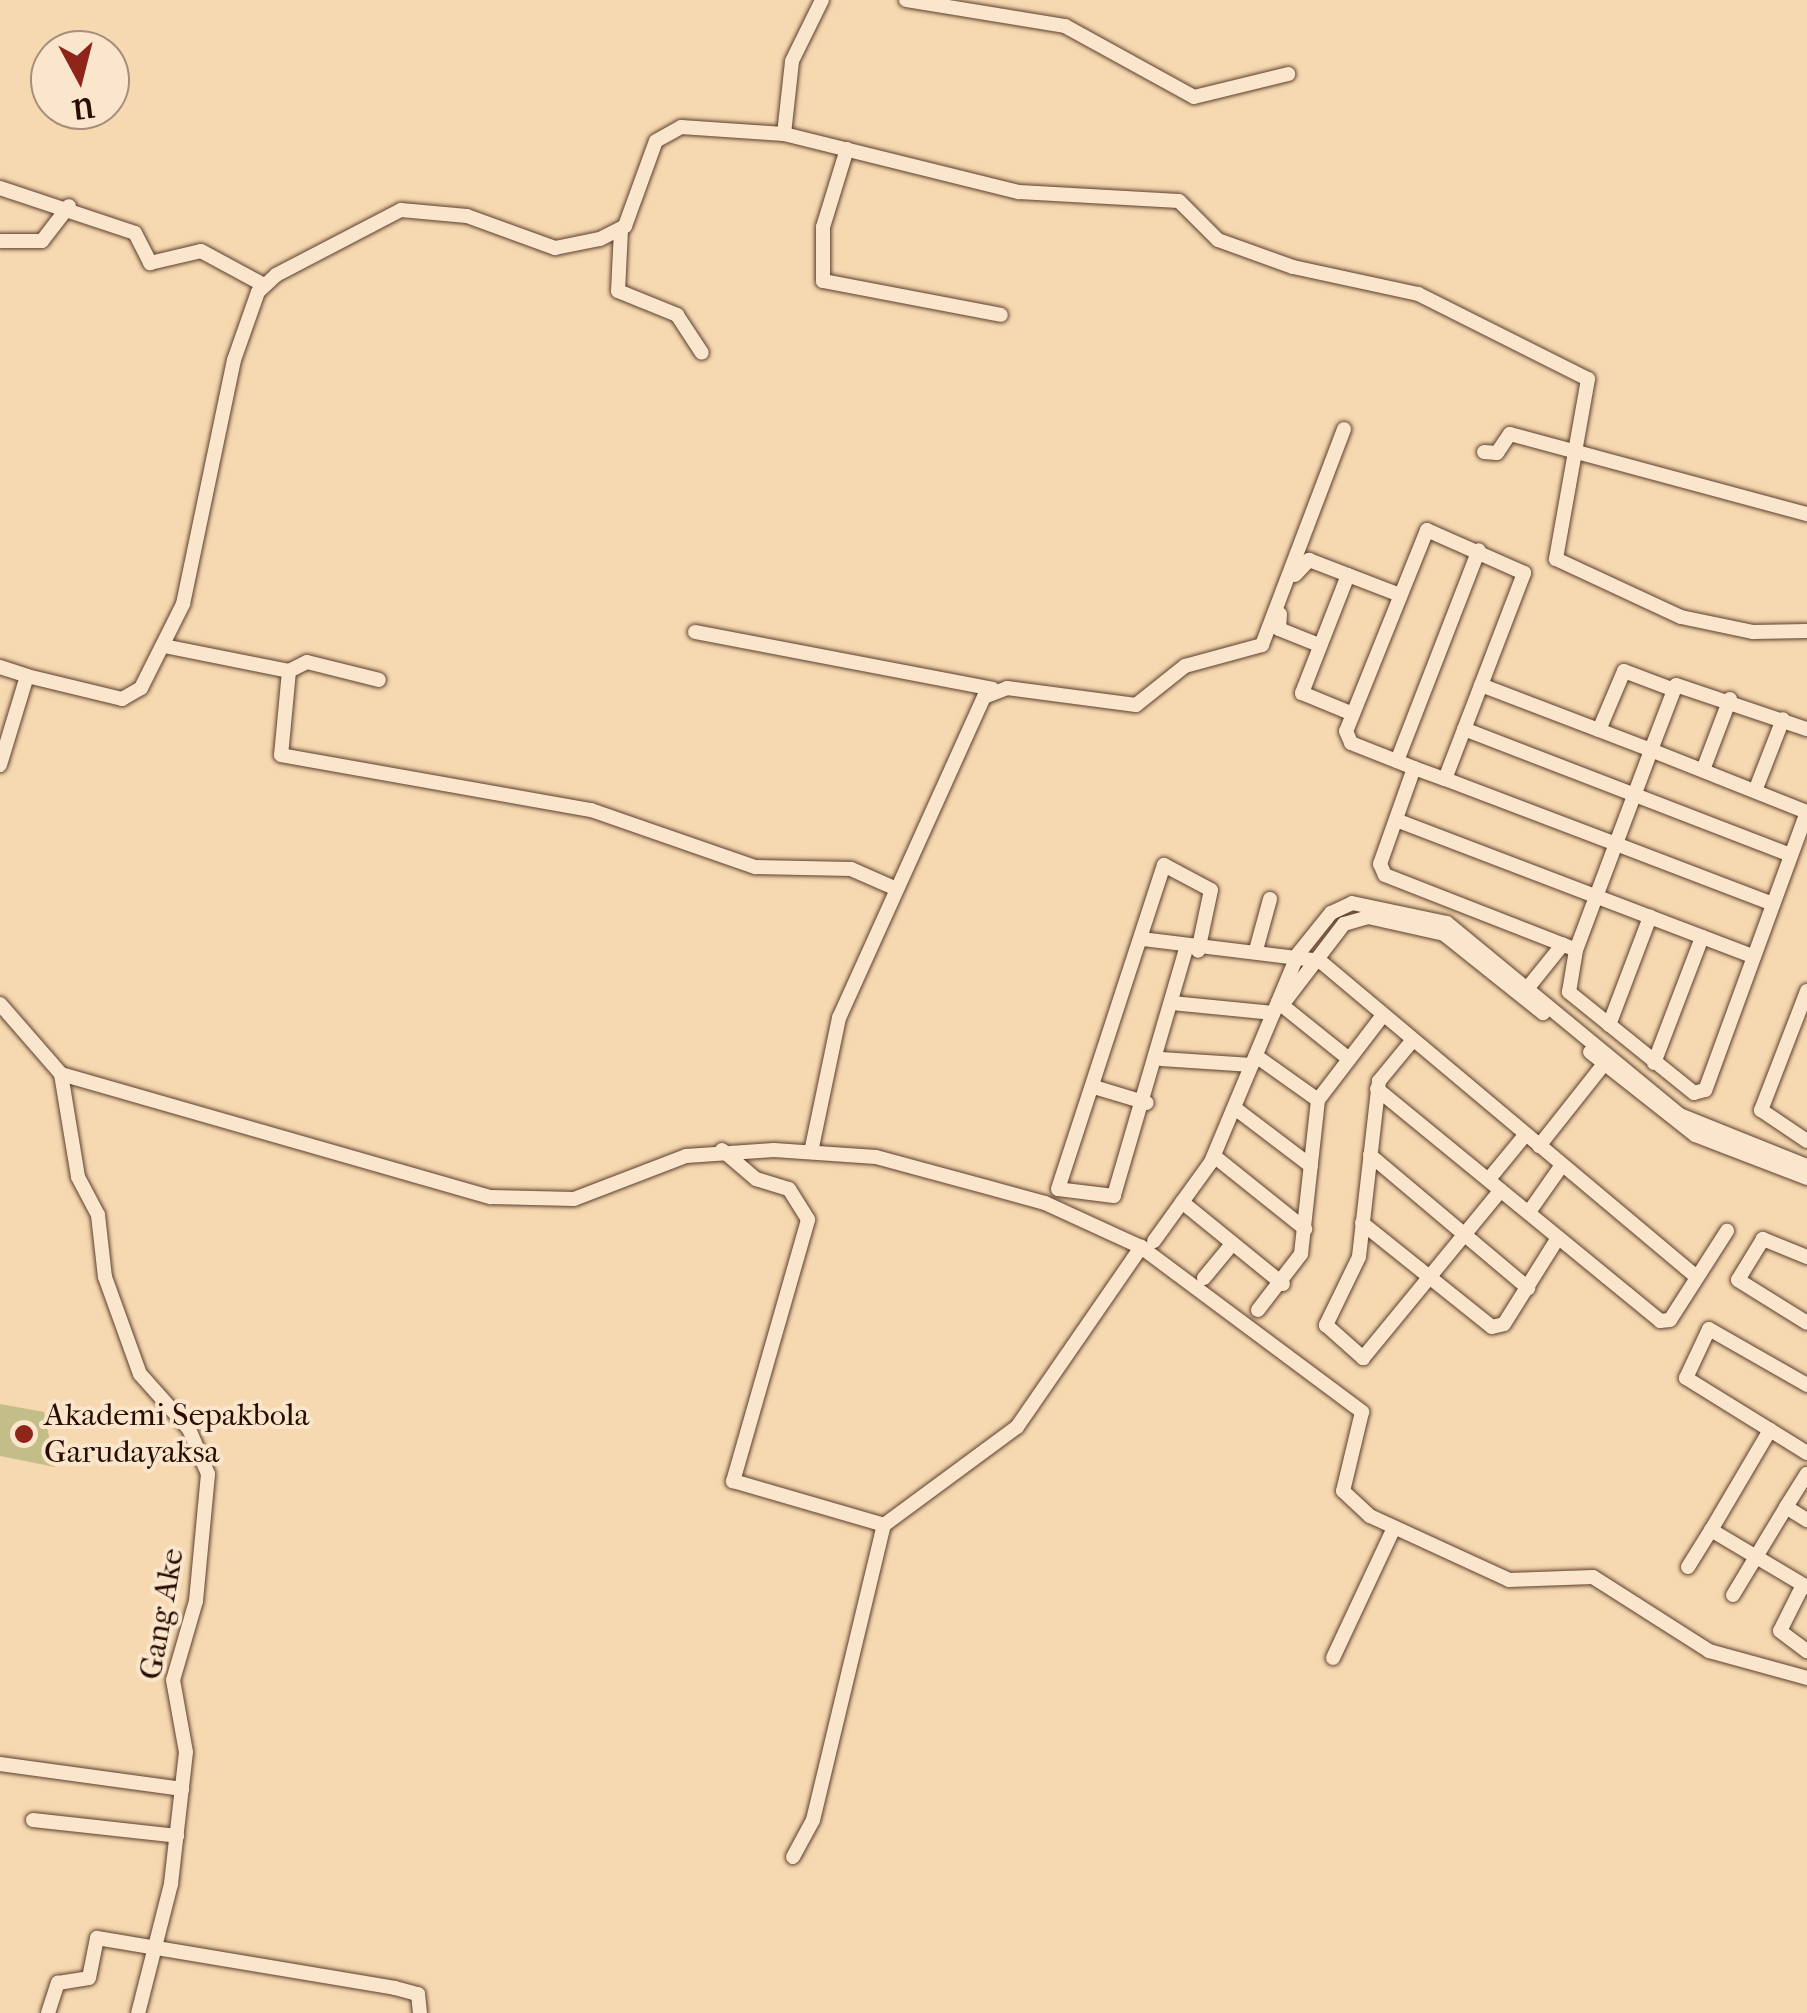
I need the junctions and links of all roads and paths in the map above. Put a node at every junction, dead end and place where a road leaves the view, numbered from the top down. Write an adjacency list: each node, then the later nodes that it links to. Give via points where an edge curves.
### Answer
1 (822, 0): 4 (street, via 792,61)
2 (906, 0): 3 (street, via 1064,26 1194,97)
3 (1288, 74)
4 (784, 134): 5 (street); 8 (street, via 666,130)
5 (844, 148): 11 (street, via 823,227 823,282); 15 (street, via 1020,192 1179,201 1218,240 1293,268 1418,294 1583,373 1590,396)
6 (0, 188): 7 (street)
7 (69, 206): 9 (street, via 42,241); 10 (street, via 135,232 150,263 201,250)
8 (622, 230): 10 (street, via 555,248 467,216 401,210); 12 (street, via 618,291 677,315)
9 (0, 241)
10 (264, 285): 23 (street, via 234,360 190,579)
11 (1001, 315)
12 (702, 353)
13 (1344, 429): 29 (street, via 1255,647 1186,666 1136,704)
14 (1484, 452): 15 (street, via 1496,453 1510,434)
15 (1576, 453): 16 (street); 20 (street, via 1556,560 1681,616)
16 (1807, 514)
17 (1480, 550): 19 (street, via 1422,531); 28 (street, via 1524,573); 38 (street)
18 (1348, 575): 19 (street); 22 (street); 22 (street, via 1300,562 1277,626)
19 (1397, 594): 32 (street)
20 (1807, 631)
21 (695, 632): 29 (street)
22 (1319, 645): 32 (street, via 1302,693)
23 (164, 646): 25 (street); 26 (street, via 141,688 122,699)
24 (0, 667): 26 (street)
25 (289, 670): 27 (street, via 307,662); 48 (street, via 281,756 458,781 634,822 755,867 851,869)
26 (27, 676): 39 (street)
27 (378, 680)
28 (1481, 685): 34 (street); 36 (street)
29 (994, 689): 48 (street)
30 (1674, 690): 31 (street, via 1687,682); 36 (street, via 1624,671); 37 (street)
31 (1730, 699): 33 (street); 41 (street)
32 (1352, 714): 38 (street, via 1352,742)
33 (1783, 720): 35 (street); 43 (street)
34 (1464, 729): 42 (street); 44 (street)
35 (1807, 729)
36 (1599, 730): 37 (street)
37 (1652, 750): 41 (street); 44 (street)
38 (1397, 761): 40 (street)
39 (0, 765)
40 (1414, 768): 42 (street); 45 (street)
41 (1702, 770): 43 (street)
42 (1445, 779): 46 (street)
43 (1756, 791): 47 (street, via 1807,812)
44 (1634, 795): 46 (street); 47 (street)
45 (1396, 820): 49 (street); 55 (street, via 1385,875)
46 (1616, 844): 49 (street); 51 (street)
47 (1791, 855): 51 (street)
48 (894, 888): 85 (street, via 840,1018)
49 (1596, 896): 52 (street); 55 (street)
50 (1270, 899): 57 (street)
51 (1773, 904): 59 (street)
52 (1650, 918): 53 (street); 67 (street)
53 (1702, 937): 59 (street); 73 (street)
54 (1142, 939): 56 (street); 56 (street, via 1158,874 1170,864 1211,890); 76 (street)
55 (1569, 947): 62 (street); 67 (street, via 1569,992)
56 (1192, 950): 57 (street); 64 (street)
57 (1256, 950): 58 (street)
58 (1298, 954): 60 (street); 62 (street, via 1336,908 1397,908 1447,924); 65 (street)
59 (1754, 957): 73 (street, via 1705,1090 1684,1088)
60 (1320, 961): 62 (street, via 1344,924 1391,918 1444,934); 65 (street); 66 (street)
61 (1807, 991): 68 (street)
62 (1525, 992): 74 (street); 90 (street, via 1680,1115)
63 (0, 1004): 75 (street)
64 (1172, 1004): 65 (street); 70 (street)
65 (1277, 1007): 71 (street); 72 (street)
66 (1383, 1015): 69 (street); 71 (street)
67 (1609, 1025): 73 (street)
68 (1800, 1033): 82 (street, via 1760,1110)
69 (1412, 1041): 77 (street); 81 (street)
70 (1161, 1059): 72 (street); 79 (street)
71 (1348, 1059): 78 (street)
72 (1254, 1060): 78 (street); 80 (street)
73 (1654, 1063)
74 (1604, 1064): 83 (street); 91 (street, via 1694,1135)
75 (61, 1074): 84 (street, via 518,1201 574,1199); 128 (street, Gang Ake, via 78,1177 98,1215 105,1277 134,1358 189,1429 208,1474 196,1601 173,1680 186,1752)
76 (1094, 1087): 79 (street); 79 (street, via 1055,1181 1066,1193 1114,1196)
77 (1378, 1089): 86 (street); 92 (street)
78 (1318, 1100): 89 (street)
79 (1147, 1102)
80 (1236, 1109): 87 (street); 89 (street)
81 (1526, 1134): 83 (street); 92 (street)
82 (1807, 1140)
83 (1540, 1146): 88 (street)
84 (722, 1150): 85 (street); 117 (street, via 756,1179 789,1189 808,1220 733,1481)
85 (811, 1152): 102 (street, via 997,1186)
86 (1370, 1155): 96 (street); 99 (street)
87 (1214, 1156): 94 (street); 97 (street)
88 (1562, 1165): 95 (street); 105 (street)
89 (1310, 1166): 97 (street)
90 (1807, 1166)
91 (1807, 1178)
92 (1489, 1179): 93 (street)
93 (1501, 1190): 95 (street); 99 (street)
94 (1182, 1202): 101 (street); 102 (street)
95 (1529, 1212): 100 (street)
96 (1362, 1223): 104 (street); 104 (street, via 1352,1280 1324,1319 1347,1347 1362,1358)
97 (1305, 1229): 107 (street)
98 (1727, 1231): 105 (street)
99 (1466, 1233): 104 (street); 108 (street)
100 (1558, 1238): 105 (street, via 1660,1321 1670,1320); 108 (street)
101 (1232, 1243): 106 (street); 107 (street)
102 (1147, 1244): 117 (street, via 1017,1427); 118 (street, via 1362,1412 1343,1491)
103 (1807, 1258): 110 (street, via 1763,1239 1738,1280)
104 (1428, 1276): 108 (street, via 1492,1327)
105 (1696, 1276)
106 (1204, 1278)
107 (1284, 1284): 109 (street)
108 (1528, 1288)
109 (1258, 1310)
110 (1807, 1323)
111 (1807, 1385): 112 (street, via 1709,1329 1686,1378)
112 (1770, 1430): 113 (street); 119 (street)
113 (1807, 1453)
114 (1807, 1474): 115 (street)
115 (1786, 1507): 116 (street); 120 (street)
116 (1807, 1520)
117 (884, 1526): 131 (street, via 813,1820)
118 (1394, 1528): 125 (street); 126 (street, via 1509,1580 1593,1577 1709,1651)
119 (1712, 1530): 120 (street); 121 (street)
120 (1756, 1558): 122 (street); 123 (street)
121 (1688, 1567)
122 (1805, 1586): 124 (street, via 1780,1631)
123 (1733, 1595)
124 (1807, 1652)
125 (1333, 1658)
126 (1807, 1678)
127 (0, 1764): 128 (street)
128 (182, 1788): 130 (street, Gang Ake)
129 (33, 1820): 130 (street)
130 (177, 1836): 132 (street, Gang Ake)
131 (793, 1857)
132 (158, 1945): 133 (street, via 95,1939 90,1978 58,1983); 134 (street, Gang Ake); 135 (street, via 395,1988 418,1994)
133 (48, 2013)
134 (138, 2013)
135 (420, 2013)

